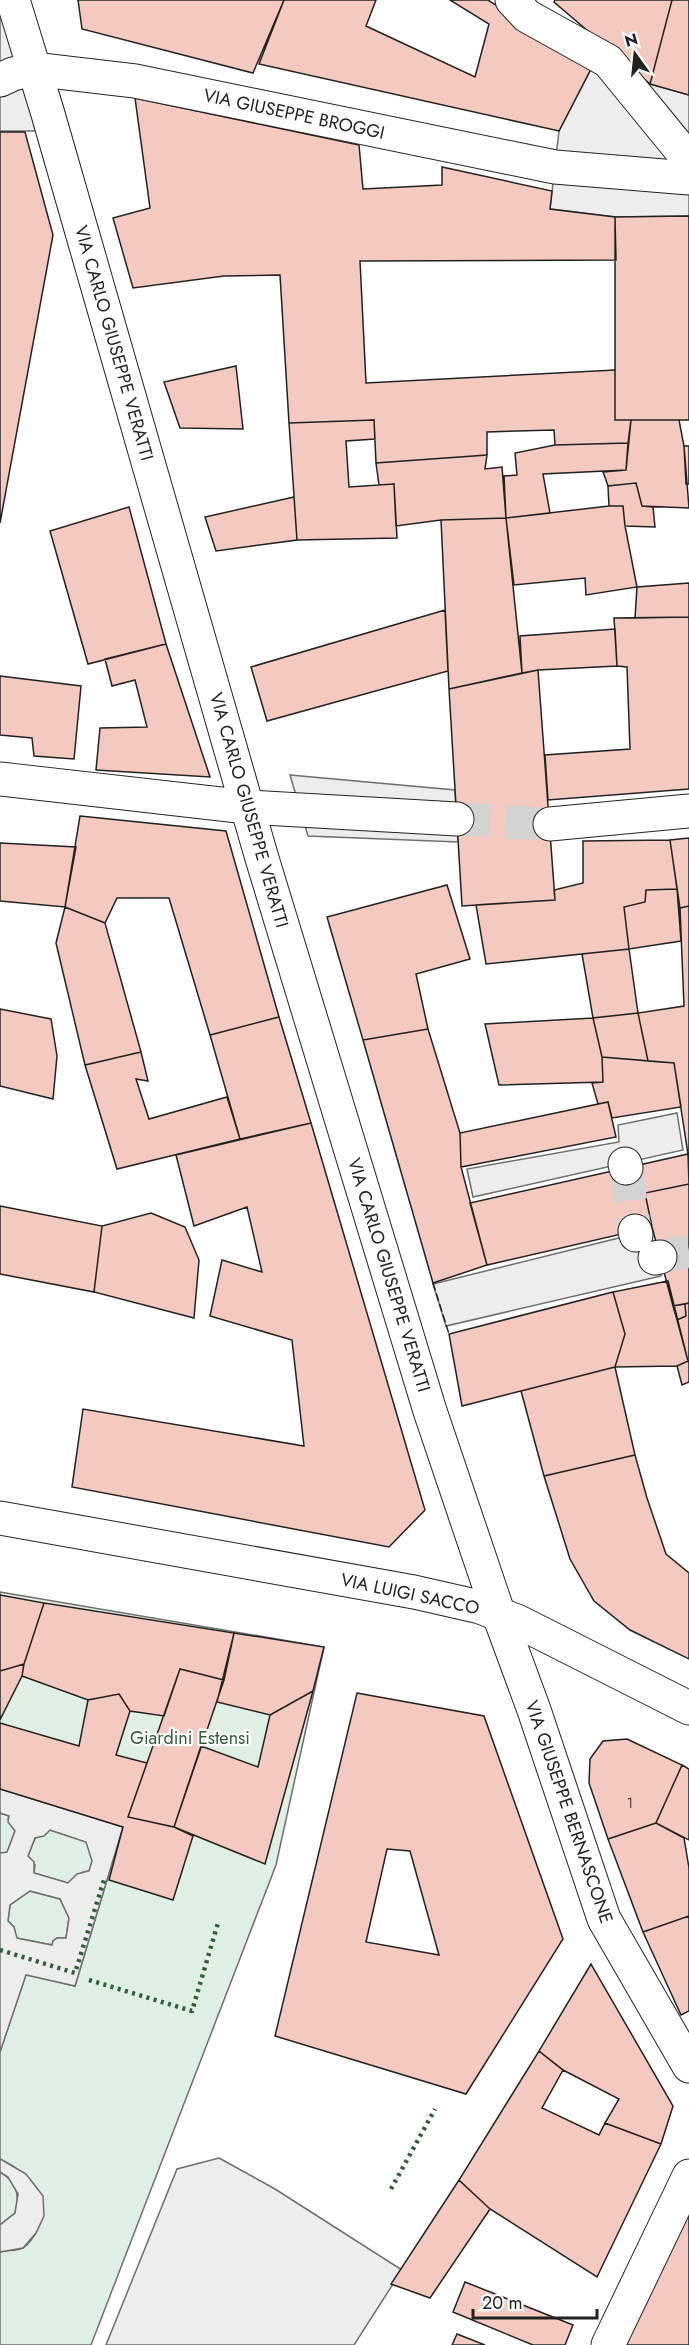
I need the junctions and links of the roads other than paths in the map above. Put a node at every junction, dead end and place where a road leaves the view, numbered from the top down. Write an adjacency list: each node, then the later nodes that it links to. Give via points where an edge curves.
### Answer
1 (512, 0): 5 (main road, via 527,16 608,61)
2 (10, 9): 3 (main road, VIA CARLO GIUSEPPE VERATTI)
3 (33, 69): 4 (main road); 8 (main road, VIA GIUSEPPE BROGGI, via 135,81 555,167); 10 (main road, VIA CARLO GIUSEPPE VERATTI)
4 (0, 80)
5 (650, 111): 6 (main road); 7 (main road)
6 (689, 119)
7 (689, 160)
8 (689, 178)
9 (0, 778): 10 (main road)
10 (247, 807): 12 (main road); 16 (main road, VIA CARLO GIUSEPPE VERATTI, via 430,1411)
11 (689, 811): 13 (main road)
12 (457, 819)
13 (550, 824)
14 (0, 1518): 16 (main road, VIA LUIGI SACCO, via 414,1592 480,1607)
15 (0, 1528): 16 (main road, VIA LUIGI SACCO)
16 (499, 1616): 17 (main road, via 529,1627); 18 (main road, via 520,1635); 19 (main road, VIA GIUSEPPE BERNASCONE, via 604,1919)
17 (689, 1708)
18 (689, 1722)
19 (689, 2066)
20 (689, 2176): 21 (main road)
21 (608, 2345)

